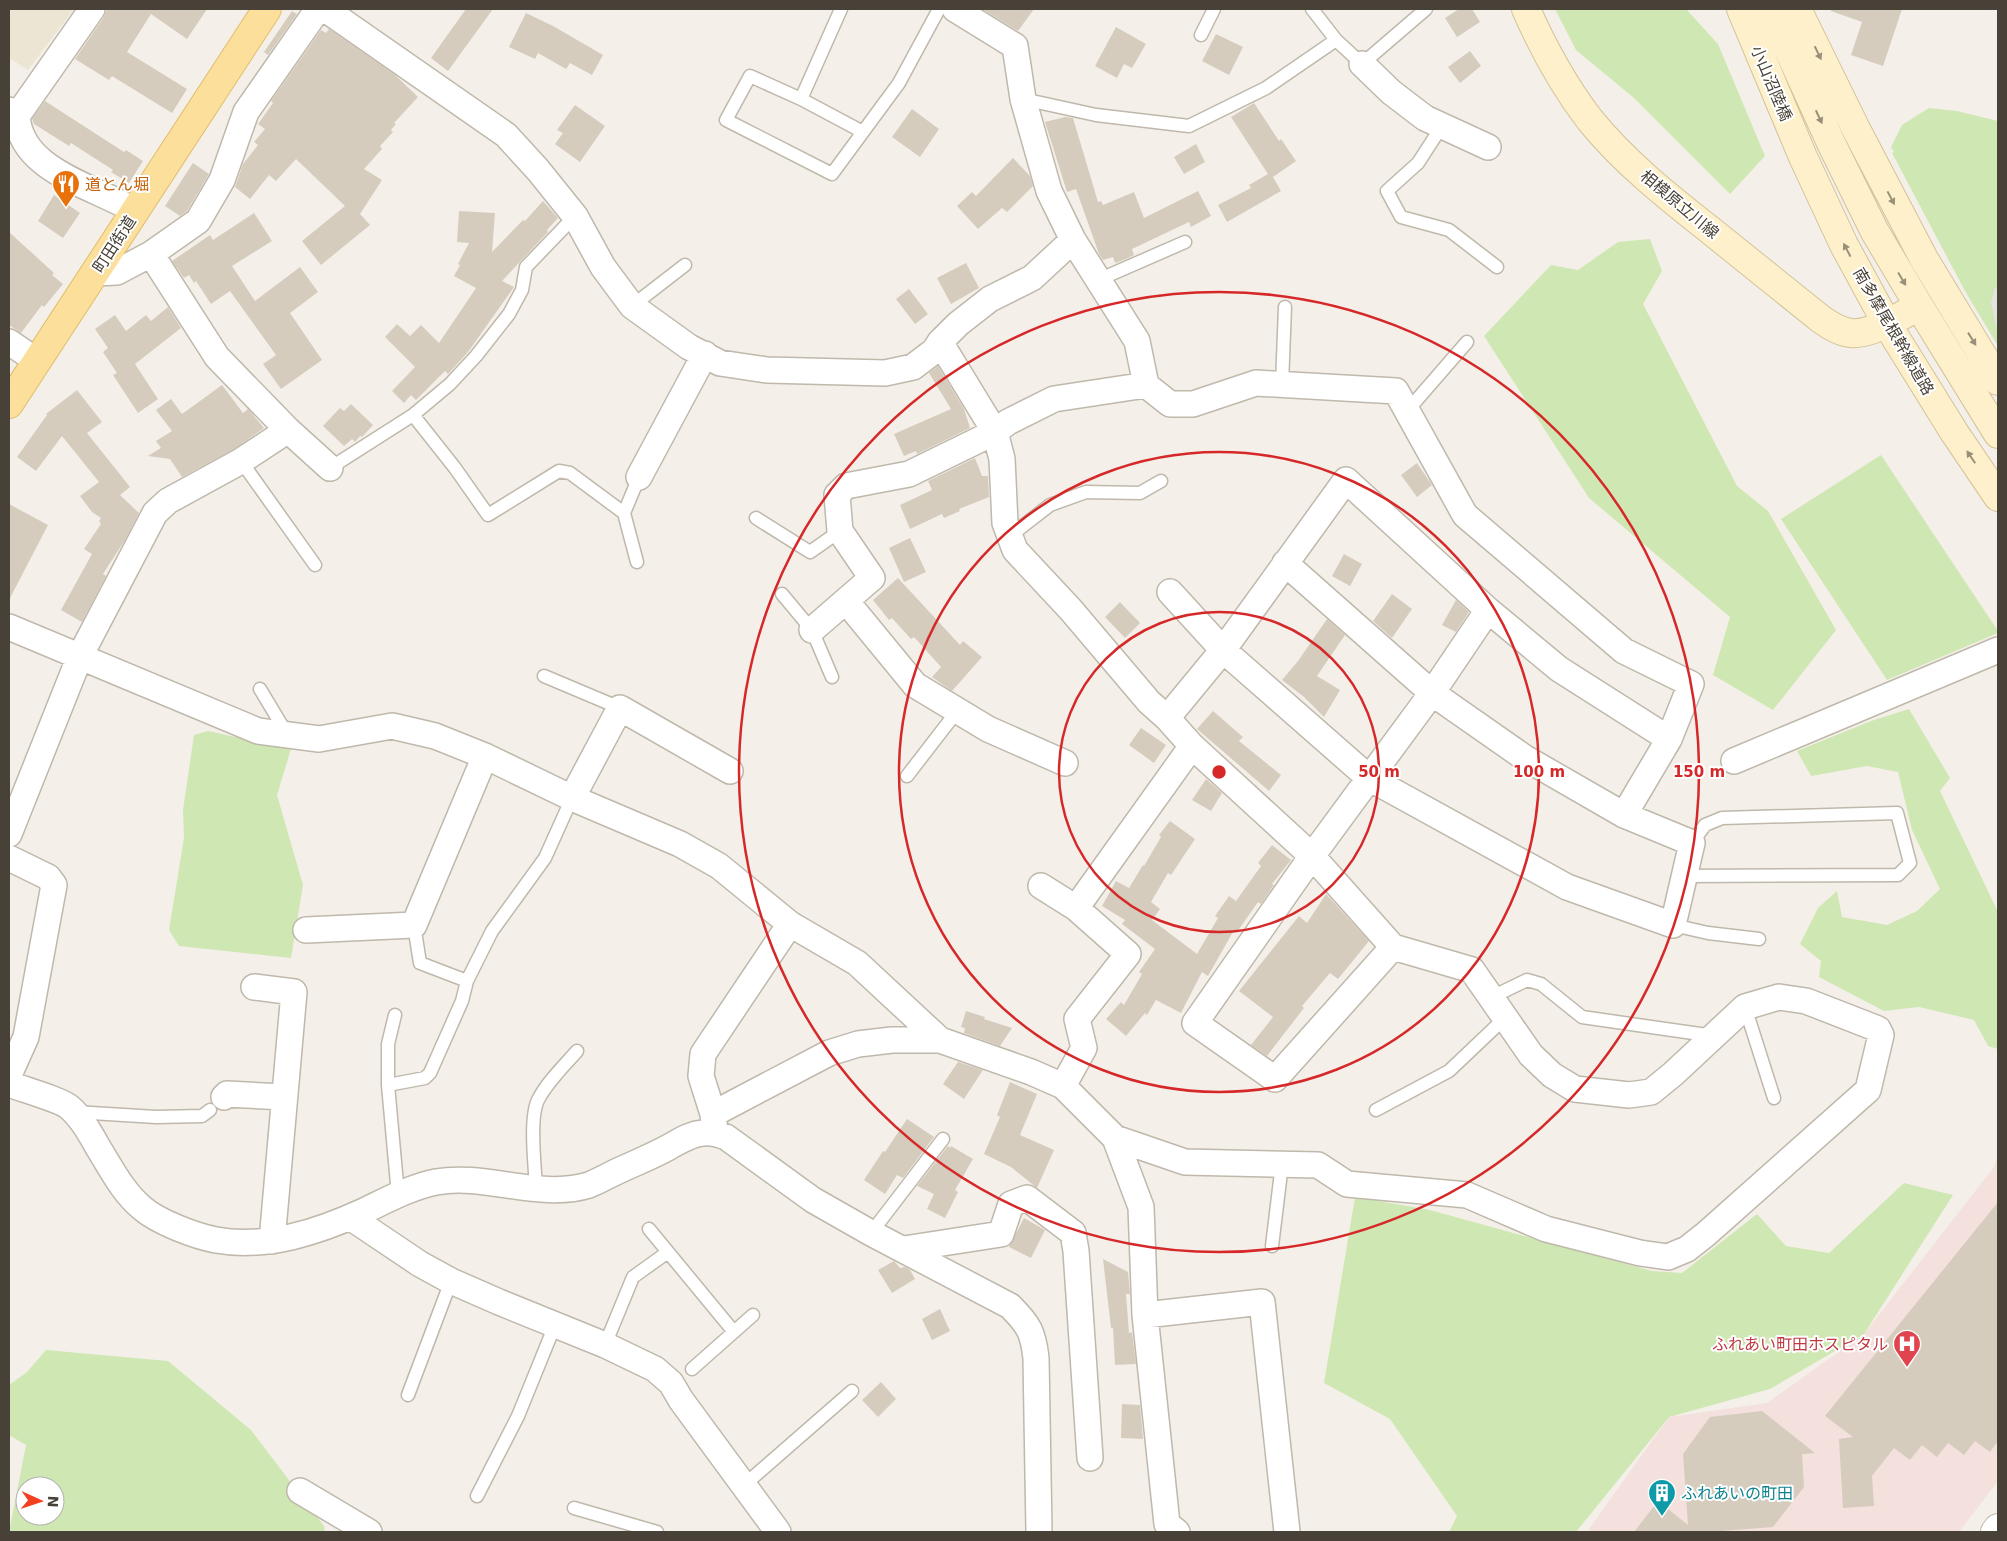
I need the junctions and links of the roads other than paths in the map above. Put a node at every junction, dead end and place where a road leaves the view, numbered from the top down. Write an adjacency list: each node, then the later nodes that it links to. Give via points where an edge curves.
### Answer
1 (92, 9): 20 (street)
2 (267, 9): 26 (main road, 町田街道)
3 (318, 9): 30 (street, via 246,112 222,180 198,221)
4 (324, 9): 27 (street, via 506,134)
5 (841, 9): 18 (lane)
6 (939, 9): 22 (lane, via 899,83)
7 (955, 9): 19 (street, via 1015,46)
8 (1214, 9): 15 (lane)
9 (1312, 9): 16 (lane)
10 (1425, 9): 17 (lane)
11 (1526, 9): 38 (main road, 相模原立川線, via 1553,65 1591,121 1682,208 1836,329 1854,333)
12 (1741, 9): 25 (main road, 小山沼陸橋)
13 (1770, 9): 23 (main road, 小山沼陸橋, one-way to 23)
14 (1797, 9): 44 (main road, one-way to 44, via 1924,259)
15 (1201, 35)
16 (1336, 40): 17 (lane); 19 (lane, via 1266,88 1189,126 1096,115)
17 (1362, 64): 21 (street, via 1391,92 1425,118)
18 (801, 99): 22 (lane); 22 (lane, via 750,76 726,120 832,174)
19 (1024, 99): 28 (street, via 1049,191)
20 (13, 113): 26 (street, via 25,141 40,161)
21 (1442, 126): 24 (street); 32 (lane, via 1418,163 1387,191 1401,217 1449,230)
22 (863, 132)
23 (1831, 143): 36 (main road, 南多摩尾根幹線道路, one-way to 36, via 1875,232)
24 (1488, 147)
25 (1803, 157): 38 (main road, 南多摩尾根幹線道路, one-way to 25, via 1844,245)
26 (135, 211): 33 (main road, 町田街道)
27 (575, 216): 35 (street, via 603,267); 49 (lane, via 526,267 522,290 509,314 476,356 450,384)
28 (1073, 240): 34 (street); 40 (street, via 1032,278 990,299)
29 (1185, 242): 34 (lane)
30 (150, 254): 33 (street, via 116,272); 50 (street, via 217,357)
31 (685, 265): 35 (lane)
32 (1497, 267)
33 (95, 273): 43 (main road, 町田街道)
34 (1098, 280): 46 (street, via 1137,341)
35 (632, 306): 42 (street)
36 (1919, 306): 38 (main road, 相模原立川線); 52 (main road, 南多摩尾根幹線道路)
37 (1286, 307): 45 (lane)
38 (1887, 324): 57 (main road, 南多摩尾根幹線道路, one-way to 38)
39 (9, 342): 43 (street)
40 (940, 342): 42 (street, via 913,367 885,374 767,370 720,362); 51 (street)
41 (1467, 342): 48 (lane)
42 (704, 354): 55 (street)
43 (36, 361): 47 (main road, 町田街道)
44 (1998, 381)
45 (1282, 384): 46 (street, via 1256,383 1193,404 1170,404); 48 (street, via 1396,391)
46 (1146, 385): 51 (street, via 1054,400 1008,422)
47 (9, 404)
48 (1408, 410): 82 (street, via 1465,515 1624,651 1691,684)
49 (413, 415): 54 (lane); 58 (lane, via 488,515 559,471 570,473)
50 (288, 430): 53 (street); 54 (street)
51 (995, 432): 60 (street, via 909,474 846,486 837,495); 61 (street, via 1002,459 1005,523)
52 (1998, 434)
53 (241, 461): 64 (lane); 73 (street, via 168,501 155,513)
54 (330, 468)
55 (640, 477): 58 (lane)
56 (1161, 481): 61 (lane, via 1140,493 1086,492 1050,505)
57 (1998, 497)
58 (624, 513): 62 (lane)
59 (756, 518): 60 (lane, via 810,552)
60 (840, 531): 67 (street, via 872,578)
61 (1010, 536): 80 (street, via 1015,550 1149,702)
62 (638, 562)
63 (1285, 563): 68 (street, via 1346,480); 71 (street); 77 (street)
64 (315, 565)
65 (1170, 592): 71 (street)
66 (782, 594): 70 (lane)
67 (846, 601): 70 (street); 79 (street, via 915,685)
68 (1488, 610): 77 (street); 82 (street, via 1559,669)
69 (9, 627): 73 (street)
70 (812, 630): 75 (lane)
71 (1223, 650): 80 (street); 89 (street)
72 (1998, 650): 85 (street)
73 (80, 656): 81 (street, via 258,731); 92 (street)
74 (544, 676): 78 (lane)
75 (832, 677)
76 (260, 689): 81 (lane)
77 (1432, 693): 89 (street); 91 (street, via 1525,758)
78 (620, 708): 87 (street); 90 (street)
79 (958, 710): 86 (street, via 988,729); 88 (lane)
80 (1167, 718): 83 (street)
81 (287, 734): 84 (street, via 319,738 392,726 435,736)
82 (1669, 739): 91 (street)
83 (1192, 746): 94 (street); 98 (street)
84 (485, 756): 90 (street); 99 (street)
85 (1734, 761)
86 (1065, 763)
87 (730, 771)
88 (907, 776)
89 (1369, 778): 94 (street); 101 (street, via 1567,887)
90 (572, 798): 100 (street, via 680,844 719,866); 105 (lane, via 544,858 492,931)
91 (1624, 815): 93 (street)
92 (9, 834)
93 (1692, 843): 96 (street); 96 (lane, via 1705,825 1722,818 1898,813 1910,862 1898,875)
94 (1312, 856): 104 (street); 104 (street, via 1195,1023 1275,1079)
95 (9, 858): 114 (street, via 48,877 54,884 26,1036)
96 (1683, 876): 101 (street)
97 (1041, 886): 98 (street)
98 (1076, 908): 117 (street, via 1128,954 1077,1019 1084,1048)
99 (414, 924): 102 (street); 105 (lane, via 420,963)
100 (790, 924): 112 (street, via 857,963); 123 (street, via 703,1054 701,1076)
101 (1673, 925): 103 (lane)
102 (306, 930)
103 (1759, 939)
104 (1393, 947): 107 (street, via 1472,970)
105 (467, 981): 116 (lane, via 462,1001 430,1073 425,1078)
106 (254, 987): 118 (street, via 294,992)
107 (1492, 997): 110 (street); 111 (lane, via 1527,980 1541,984 1582,1017)
108 (1745, 1007): 111 (street); 119 (lane); 126 (street, via 1779,997 1806,1001 1878,1029 1881,1035 1868,1090 1706,1234 1687,1249 1668,1257 1640,1254 1546,1228 1467,1195 1347,1184 1318,1165)
109 (395, 1015): 116 (lane, via 388,1044)
110 (1506, 1017): 111 (street, via 1531,1055 1552,1075 1575,1089 1629,1095 1651,1092); 121 (lane, via 1449,1071)
111 (1714, 1036)
112 (940, 1040): 117 (street); 123 (street, via 892,1040 828,1052)
113 (577, 1051): 127 (lane, via 538,1101 534,1118)
114 (9, 1075)
115 (9, 1084): 122 (street, via 66,1104)
116 (388, 1085): 128 (lane)
117 (1063, 1086): 124 (street)
118 (284, 1097): 120 (street, via 227,1094); 132 (street)
119 (1774, 1098)
120 (217, 1104): 122 (lane, via 202,1116)
121 (1376, 1110)
122 (74, 1112): 132 (street, via 124,1188 143,1209 170,1224 213,1239 238,1243)
123 (714, 1124): 127 (street, via 702,1133 685,1138 588,1185); 131 (street, via 813,1200)
124 (1115, 1138): 126 (street, via 1185,1162); 138 (street, via 1141,1207)
125 (943, 1139): 131 (lane)
126 (1282, 1164): 133 (lane)
127 (536, 1188): 128 (street, via 469,1181 436,1182)
128 (398, 1195): 129 (street)
129 (350, 1217): 132 (street); 136 (street)
130 (650, 1229): 135 (lane)
131 (871, 1233): 134 (street)
132 (272, 1241)
133 (1272, 1246)
134 (904, 1249): 145 (street, via 1001,1234 1011,1204 1027,1198 1073,1233); 154 (street, via 1010,1306 1033,1337)
135 (668, 1252): 140 (lane); 141 (lane, via 633,1277)
136 (451, 1281): 139 (street); 144 (lane)
137 (753, 1315): 140 (lane)
138 (1144, 1315): 155 (street, via 1167,1524); 156 (street, via 1262,1302)
139 (555, 1325): 141 (street); 148 (lane, via 518,1416)
140 (734, 1332): 142 (lane)
141 (605, 1345): 146 (street, via 655,1369 671,1383)
142 (692, 1369)
143 (852, 1391): 146 (lane)
144 (408, 1395)
145 (1090, 1458)
146 (743, 1486): 153 (street)
147 (300, 1491): 151 (street)
148 (477, 1496)
149 (574, 1508): 152 (lane)
150 (1998, 1528): 157 (street)
151 (369, 1532)
152 (657, 1532)
153 (778, 1532)
154 (1039, 1532)
155 (1177, 1532)
156 (1286, 1532)
157 (1995, 1532)

